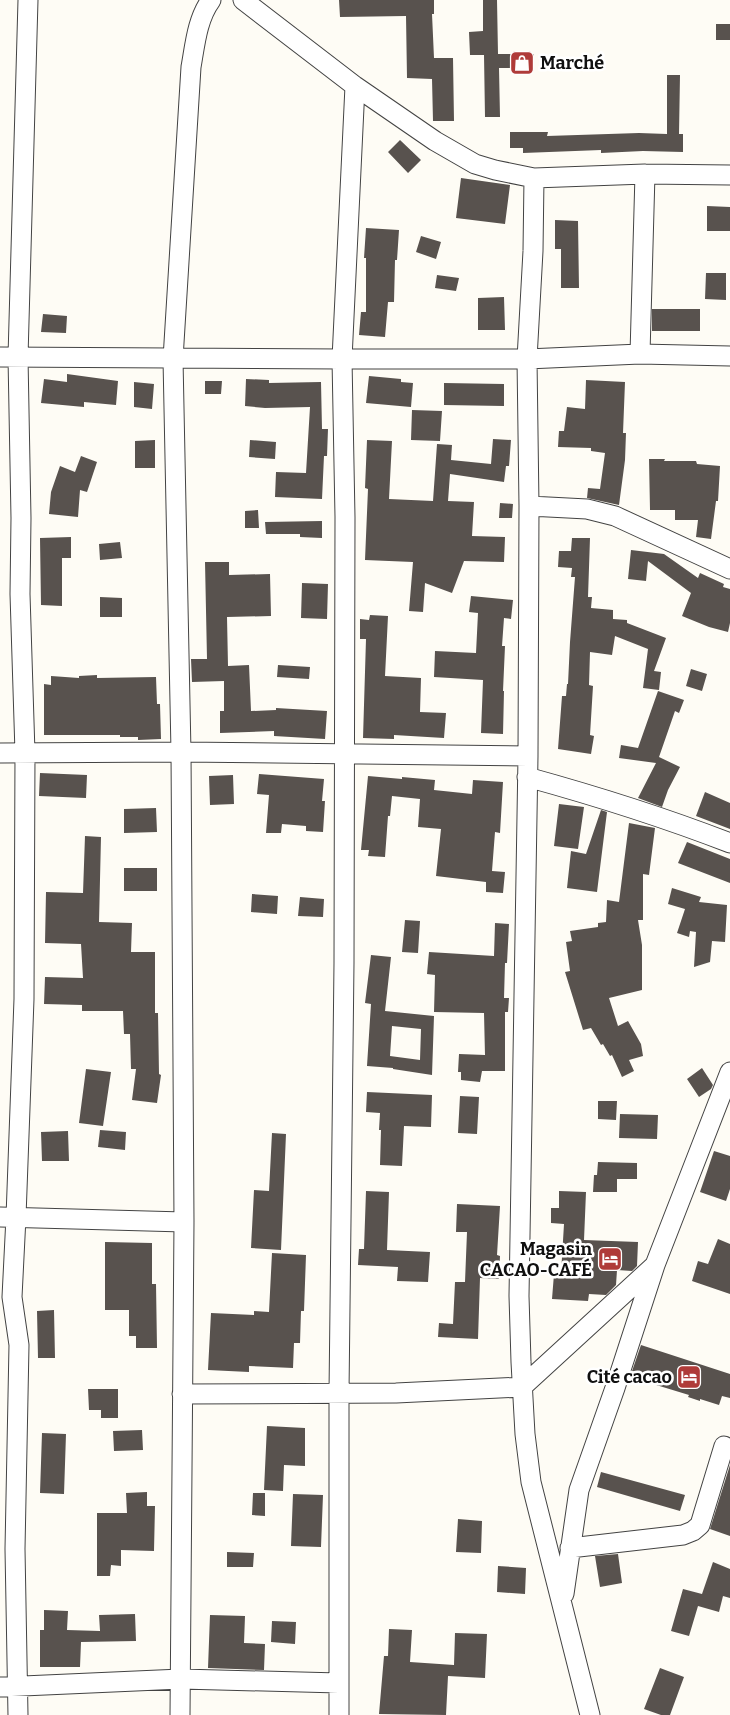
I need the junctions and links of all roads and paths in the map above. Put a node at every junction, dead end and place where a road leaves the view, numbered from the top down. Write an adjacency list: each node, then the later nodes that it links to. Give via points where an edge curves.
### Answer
1 (28, 0): 10 (street)
2 (211, 0): 11 (street, via 204,9 191,67)
3 (244, 0): 4 (street)
4 (355, 86): 7 (street, via 460,157 495,170); 12 (street)
5 (645, 174): 6 (street); 7 (street); 8 (street)
6 (730, 176)
7 (534, 178): 13 (street)
8 (640, 354): 9 (street); 13 (street)
9 (730, 356)
10 (9, 357): 11 (street); 18 (street, via 21,518)
11 (173, 359): 12 (street); 16 (street)
12 (342, 359): 13 (street); 19 (street)
13 (527, 359): 14 (street)
14 (529, 506): 15 (street, via 587,510 615,516); 20 (street)
15 (730, 569)
16 (181, 752): 18 (street); 19 (street); 25 (street)
17 (0, 753): 18 (street)
18 (25, 753): 24 (street, via 24,999)
19 (344, 755): 20 (street); 28 (street)
20 (528, 756): 21 (street)
21 (527, 777): 22 (street, via 674,821); 27 (street, via 519,1296)
22 (730, 843)
23 (730, 1072): 26 (street)
24 (8, 1217): 25 (street); 35 (street, via 12,1297 19,1345)
25 (184, 1222): 29 (street)
26 (655, 1265): 27 (street); 31 (street, via 579,1490)
27 (522, 1387): 28 (street); 32 (street, via 531,1482)
28 (339, 1393): 29 (street); 34 (street)
29 (182, 1394): 33 (street)
30 (724, 1446): 31 (street, via 700,1525 693,1531 683,1535)
31 (570, 1548): 32 (street)
32 (563, 1605): 39 (street)
33 (181, 1679): 34 (street); 35 (street); 37 (street)
34 (339, 1683): 38 (street)
35 (9, 1687): 36 (street)
36 (18, 1715)
37 (180, 1715)
38 (339, 1715)
39 (590, 1715)

